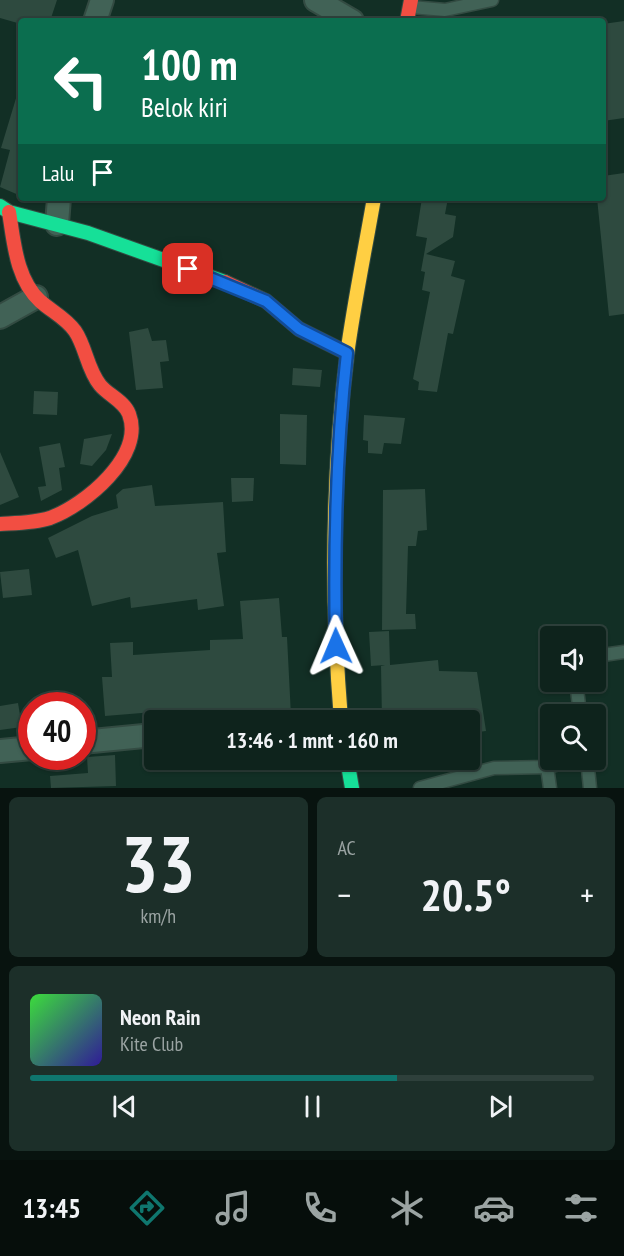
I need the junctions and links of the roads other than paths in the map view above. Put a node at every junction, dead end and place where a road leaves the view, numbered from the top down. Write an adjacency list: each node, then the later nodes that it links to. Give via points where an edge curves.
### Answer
1 (102, 0): 5 (street)
2 (316, 0): 6 (street)
3 (492, 0): 4 (lane, via 445,10)
4 (410, 3): 7 (street)
5 (96, 18)
6 (347, 18)
7 (408, 18)
8 (59, 201): 11 (street)
9 (373, 201): 14 (street)
10 (5, 209): 11 (street); 12 (street, via 21,271)
11 (57, 224): 14 (street, via 230,284 266,301 299,329)
12 (36, 297): 13 (street); 15 (street, via 69,323 81,340 95,376 128,412 132,433 127,451 93,492 52,517)
13 (0, 316)
14 (347, 353): 18 (street, via 335,582)
15 (0, 524)
16 (624, 652): 17 (lane)
17 (606, 655)
18 (340, 710)
19 (144, 736): 20 (street)
20 (96, 740)
21 (18, 749): 22 (street)
22 (0, 751)
23 (540, 767): 28 (lane, via 494,768)
24 (349, 770): 27 (street)
25 (547, 770): 29 (lane)
26 (588, 770): 30 (lane)
27 (352, 788)
28 (420, 788)
29 (550, 788)
30 (590, 788)

